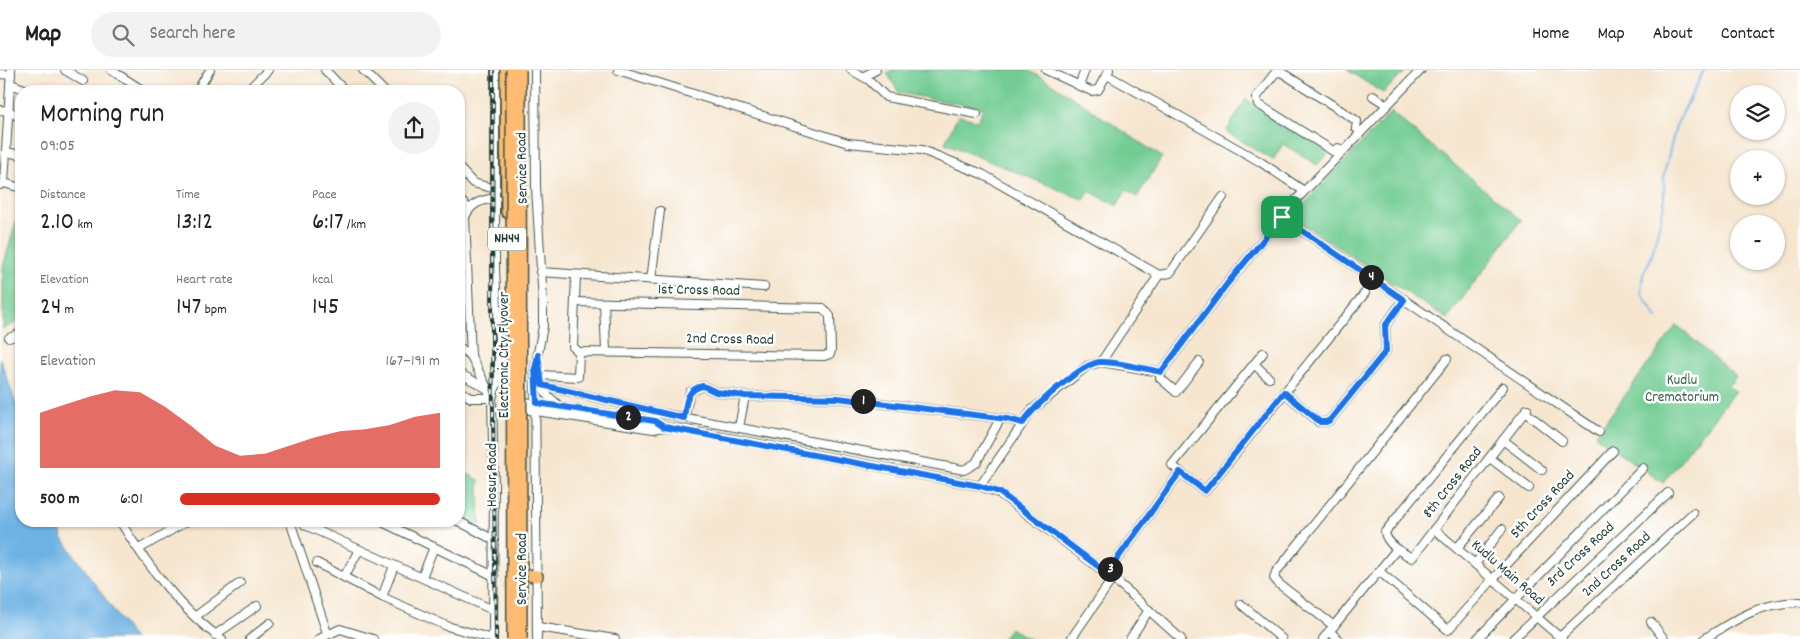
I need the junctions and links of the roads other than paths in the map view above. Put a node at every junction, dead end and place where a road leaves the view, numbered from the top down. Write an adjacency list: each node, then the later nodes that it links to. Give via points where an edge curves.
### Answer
1 (65, 70): 23 (street)
2 (111, 70): 25 (street)
3 (210, 70): 26 (street)
4 (268, 70): 27 (street)
5 (325, 70): 28 (street)
6 (363, 70): 29 (street)
7 (495, 70): 41 (street, Hosur Road)
8 (506, 70): 41 (highway, Hosur Road / NH44)
9 (512, 70): 155 (highway, Electronic City Flyover, bridge)
10 (520, 70): 156 (highway, Electronic City Flyover, bridge)
11 (524, 70): 87 (highway, NH44)
12 (535, 70): 53 (street, Service Road)
13 (618, 70): 55 (street, via 848,143 922,150 982,174)
14 (851, 70): 22 (street)
15 (876, 70): 22 (street)
16 (1046, 70): 30 (street)
17 (1085, 70): 30 (street)
18 (1422, 70): 32 (street)
19 (1108, 73): 30 (street, via 1098,90); 46 (street)
20 (0, 74): 21 (street)
21 (11, 76): 24 (street); 34 (street)
22 (864, 76): 36 (street, via 886,98)
23 (83, 81)
24 (22, 85)
25 (135, 85)
26 (201, 85)
27 (253, 85)
28 (339, 85)
29 (378, 85)
30 (1079, 86)
31 (1373, 96): 32 (street)
32 (1387, 105): 37 (street)
33 (0, 110): 34 (street)
34 (9, 111): 35 (street); 39 (street)
35 (15, 114)
36 (977, 114)
37 (1362, 132): 38 (street); 38 (street, via 1356,128 1357,121 1281,72 1274,73 1256,98 1258,104 1333,151 1338,148)
38 (1343, 151): 46 (street)
39 (6, 152): 40 (street); 43 (street)
40 (15, 154)
41 (501, 170): 45 (street, Hosur Road); 86 (highway, Hosur Road / NH44)
42 (465, 174): 45 (street, via 473,182)
43 (2, 184): 44 (street)
44 (15, 187)
45 (496, 190): 48 (street, Hosur Road)
46 (1304, 191): 52 (street)
47 (1223, 197): 55 (street, via 1170,273)
48 (496, 198): 51 (street, via 481,200); 85 (street, Hosur Road, via 499,377)
49 (465, 209): 51 (street)
50 (660, 211): 56 (street)
51 (467, 212): 70 (street)
52 (1282, 217): 59 (street); 75 (street)
53 (540, 272): 54 (street); 69 (street, Service Road, via 543,326)
54 (576, 274): 56 (street); 60 (street)
55 (1159, 275): 72 (street)
56 (651, 280): 57 (street)
57 (764, 287)
58 (1365, 292): 82 (street)
59 (1404, 300): 82 (street, via 1385,326 1386,351 1330,420 1320,422); 95 (street)
60 (576, 302): 61 (street, 1st Cross Road); 67 (street, via 573,347)
61 (604, 303): 62 (street, 1st Cross Road); 65 (street)
62 (823, 308): 65 (street, 2nd Cross Road, via 830,316 830,354 824,356)
63 (15, 336): 64 (street)
64 (10, 338)
65 (606, 351): 67 (street, 2nd Cross Road)
66 (465, 352): 70 (street)
67 (579, 352): 76 (street, via 578,377)
68 (1263, 353): 74 (street)
69 (538, 355): 76 (street); 87 (street, Service Road)
70 (471, 356): 81 (street)
71 (1447, 359): 146 (street, via 1276,572 1274,578 1279,584)
72 (1100, 362): 75 (street); 92 (street, via 1085,367 1032,410)
73 (1199, 362): 75 (street, via 1176,392 1160,378)
74 (1254, 364): 78 (street); 102 (street, via 1172,465)
75 (1161, 372)
76 (539, 375): 79 (street)
77 (465, 376): 81 (street)
78 (1269, 378)
79 (542, 385): 88 (street, via 548,396); 89 (street)
80 (1503, 387): 120 (street, via 1385,532)
81 (486, 388): 85 (street)
82 (1284, 392): 102 (street, via 1205,491)
83 (465, 394): 85 (street, via 471,398)
84 (745, 396): 90 (street, via 716,392 703,386 696,388 688,396); 91 (street, via 838,398); 94 (street)
85 (492, 398): 116 (street)
86 (508, 404): 87 (street); 154 (highway, Hosur Road / NH44)
87 (531, 405): 88 (street); 93 (street, via 653,429); 126 (highway, NH44); 128 (street, Service Road)
88 (560, 406): 93 (street, via 655,421)
89 (672, 415): 90 (street); 93 (street)
90 (684, 418): 94 (street)
91 (1000, 419): 92 (street); 94 (street, via 976,463 964,470)
92 (1023, 423): 103 (street)
93 (667, 427): 103 (street)
94 (739, 427)
95 (1599, 432)
96 (1503, 440): 97 (street, 8th Cross Road, via 1526,411); 99 (street, 8th Cross Road); 101 (street)
97 (1562, 441)
98 (1613, 450): 132 (street, 5th Cross Road)
99 (1490, 458): 104 (street); 114 (street, 8th Cross Road)
100 (1643, 468): 135 (street)
101 (1542, 470)
102 (1180, 472): 129 (street)
103 (980, 486): 129 (street, via 999,492)
104 (1529, 488)
105 (1668, 493): 142 (street, 3rd Cross Road)
106 (1499, 498): 118 (street)
107 (1693, 513): 149 (street, 2nd Cross Road)
108 (465, 525): 116 (street)
109 (124, 527): 119 (street)
110 (177, 527): 119 (street)
111 (292, 527): 147 (street)
112 (309, 527): 121 (street)
113 (392, 527): 117 (street)
114 (1434, 529): 118 (street, Kudlu Main Road); 120 (street, 8th Cross Road, via 1412,558)
115 (1502, 529): 123 (street)
116 (494, 540): 127 (street)
117 (434, 547): 127 (street); 131 (street)
118 (1457, 548): 123 (street, Kudlu Main Road)
119 (139, 549): 141 (street, via 177,598)
120 (1397, 549): 125 (street)
121 (359, 550): 124 (street); 130 (street)
122 (317, 563): 130 (street)
123 (1475, 564): 132 (street, Kudlu Main Road)
124 (394, 566): 131 (street); 134 (street)
125 (1379, 571): 132 (street, 5th Cross Road, via 1448,630); 146 (street)
126 (525, 575): 128 (highway); 157 (highway, NH44)
127 (494, 576): 139 (street)
128 (537, 576): 145 (street, Service Road)
129 (1110, 576): 140 (street); 160 (street)
130 (344, 577): 134 (street)
131 (422, 577): 139 (street)
132 (1493, 579): 135 (street, Kudlu Main Road)
133 (240, 583): 141 (street)
134 (382, 596): 153 (street, via 447,626)
135 (1516, 599): 142 (street, Kudlu Main Road); 166 (street)
136 (1800, 602): 169 (street, via 1760,607)
137 (1241, 604): 163 (street)
138 (257, 606): 148 (street)
139 (493, 610): 153 (street)
140 (1149, 610): 161 (street); 162 (street)
141 (196, 616): 148 (street)
142 (1536, 616): 149 (street, Kudlu Main Road); 167 (street, 3rd Cross Road)
143 (1651, 622): 168 (street)
144 (270, 623): 150 (street)
145 (538, 626): 158 (street, Service Road); 159 (street)
146 (1332, 628): 164 (street); 165 (street)
147 (327, 634): 151 (street); 152 (street, via 340,629)
148 (219, 637)
149 (1561, 638)
150 (250, 639)
151 (319, 639)
152 (373, 639)
153 (493, 639)
154 (508, 639)
155 (513, 639)
156 (521, 639)
157 (525, 639)
158 (537, 639)
159 (615, 639)
160 (1071, 639)
161 (1130, 639)
162 (1181, 639)
163 (1282, 639)
164 (1323, 639)
165 (1338, 639)
166 (1477, 639)
167 (1513, 639)
168 (1664, 639)
169 (1704, 639)

